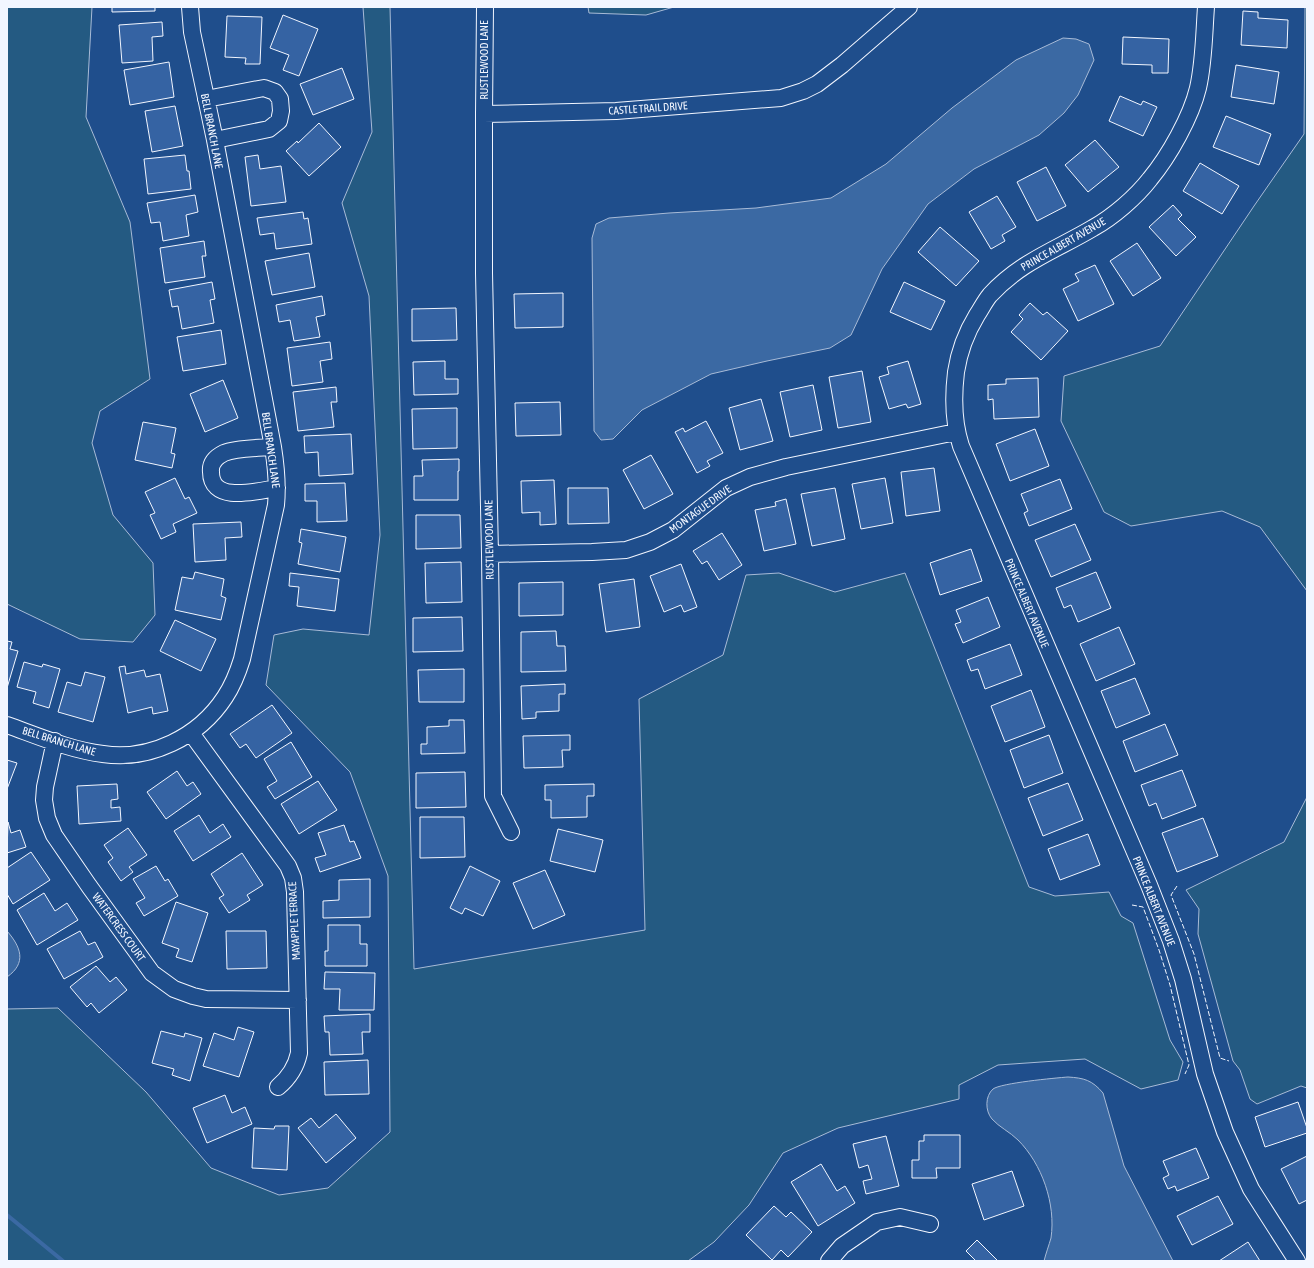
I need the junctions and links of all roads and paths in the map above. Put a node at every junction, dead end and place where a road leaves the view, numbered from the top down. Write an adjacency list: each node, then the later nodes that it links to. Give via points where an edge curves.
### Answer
1 (190, 7): 5 (street, BELL BRANCH LANE, via 192,32)
2 (485, 7): 6 (street, RUSTLEWOOD LANE)
3 (909, 7): 6 (street, CASTLE TRAIL DRIVE, via 817,84 781,98 616,111)
4 (1206, 7): 8 (street, PRINCE ALBERT AVENUE, via 1204,50 1197,89 1186,120 1169,152 1150,180 1124,206 1094,228 1017,270 989,296 971,325 958,357 954,387)
5 (206, 99): 7 (street, BELL BRANCH LANE); 7 (street, via 264,88 275,92 280,99 282,111 279,121 269,129)
6 (484, 114): 11 (street, RUSTLEWOOD LANE)
7 (215, 140): 9 (street, BELL BRANCH LANE)
8 (956, 432): 11 (street, MONTAGUE DRIVE, via 786,467 750,477 726,488 673,530 650,542 626,550); 20 (street, PRINCE ALBERT AVENUE, via 1171,941 1183,979 1205,1074 1225,1132 1251,1189)
9 (273, 447): 10 (street, BELL BRANCH LANE); 10 (street, via 225,453 214,460 210,470 211,480 218,489 227,493)
10 (277, 488): 13 (street, BELL BRANCH LANE, via 272,529 236,678 221,704)
11 (490, 554): 15 (street, RUSTLEWOOD LANE, via 493,796)
12 (7, 725): 14 (street, BELL BRANCH LANE)
13 (191, 733): 14 (street, BELL BRANCH LANE, via 165,747 125,755 104,755); 16 (street, MAYAPPLE TERRACE, via 288,866 293,878)
14 (55, 742): 16 (street, WATERCRESS COURT, via 44,800 47,818 54,835 152,973 174,989 206,999)
15 (511, 832)
16 (298, 1000): 17 (street, MAYAPPLE TERRACE, via 296,1062 292,1072)
17 (278, 1087)
18 (930, 1224): 19 (street, via 900,1218 877,1222 842,1246)
19 (829, 1261)
20 (1297, 1261)

